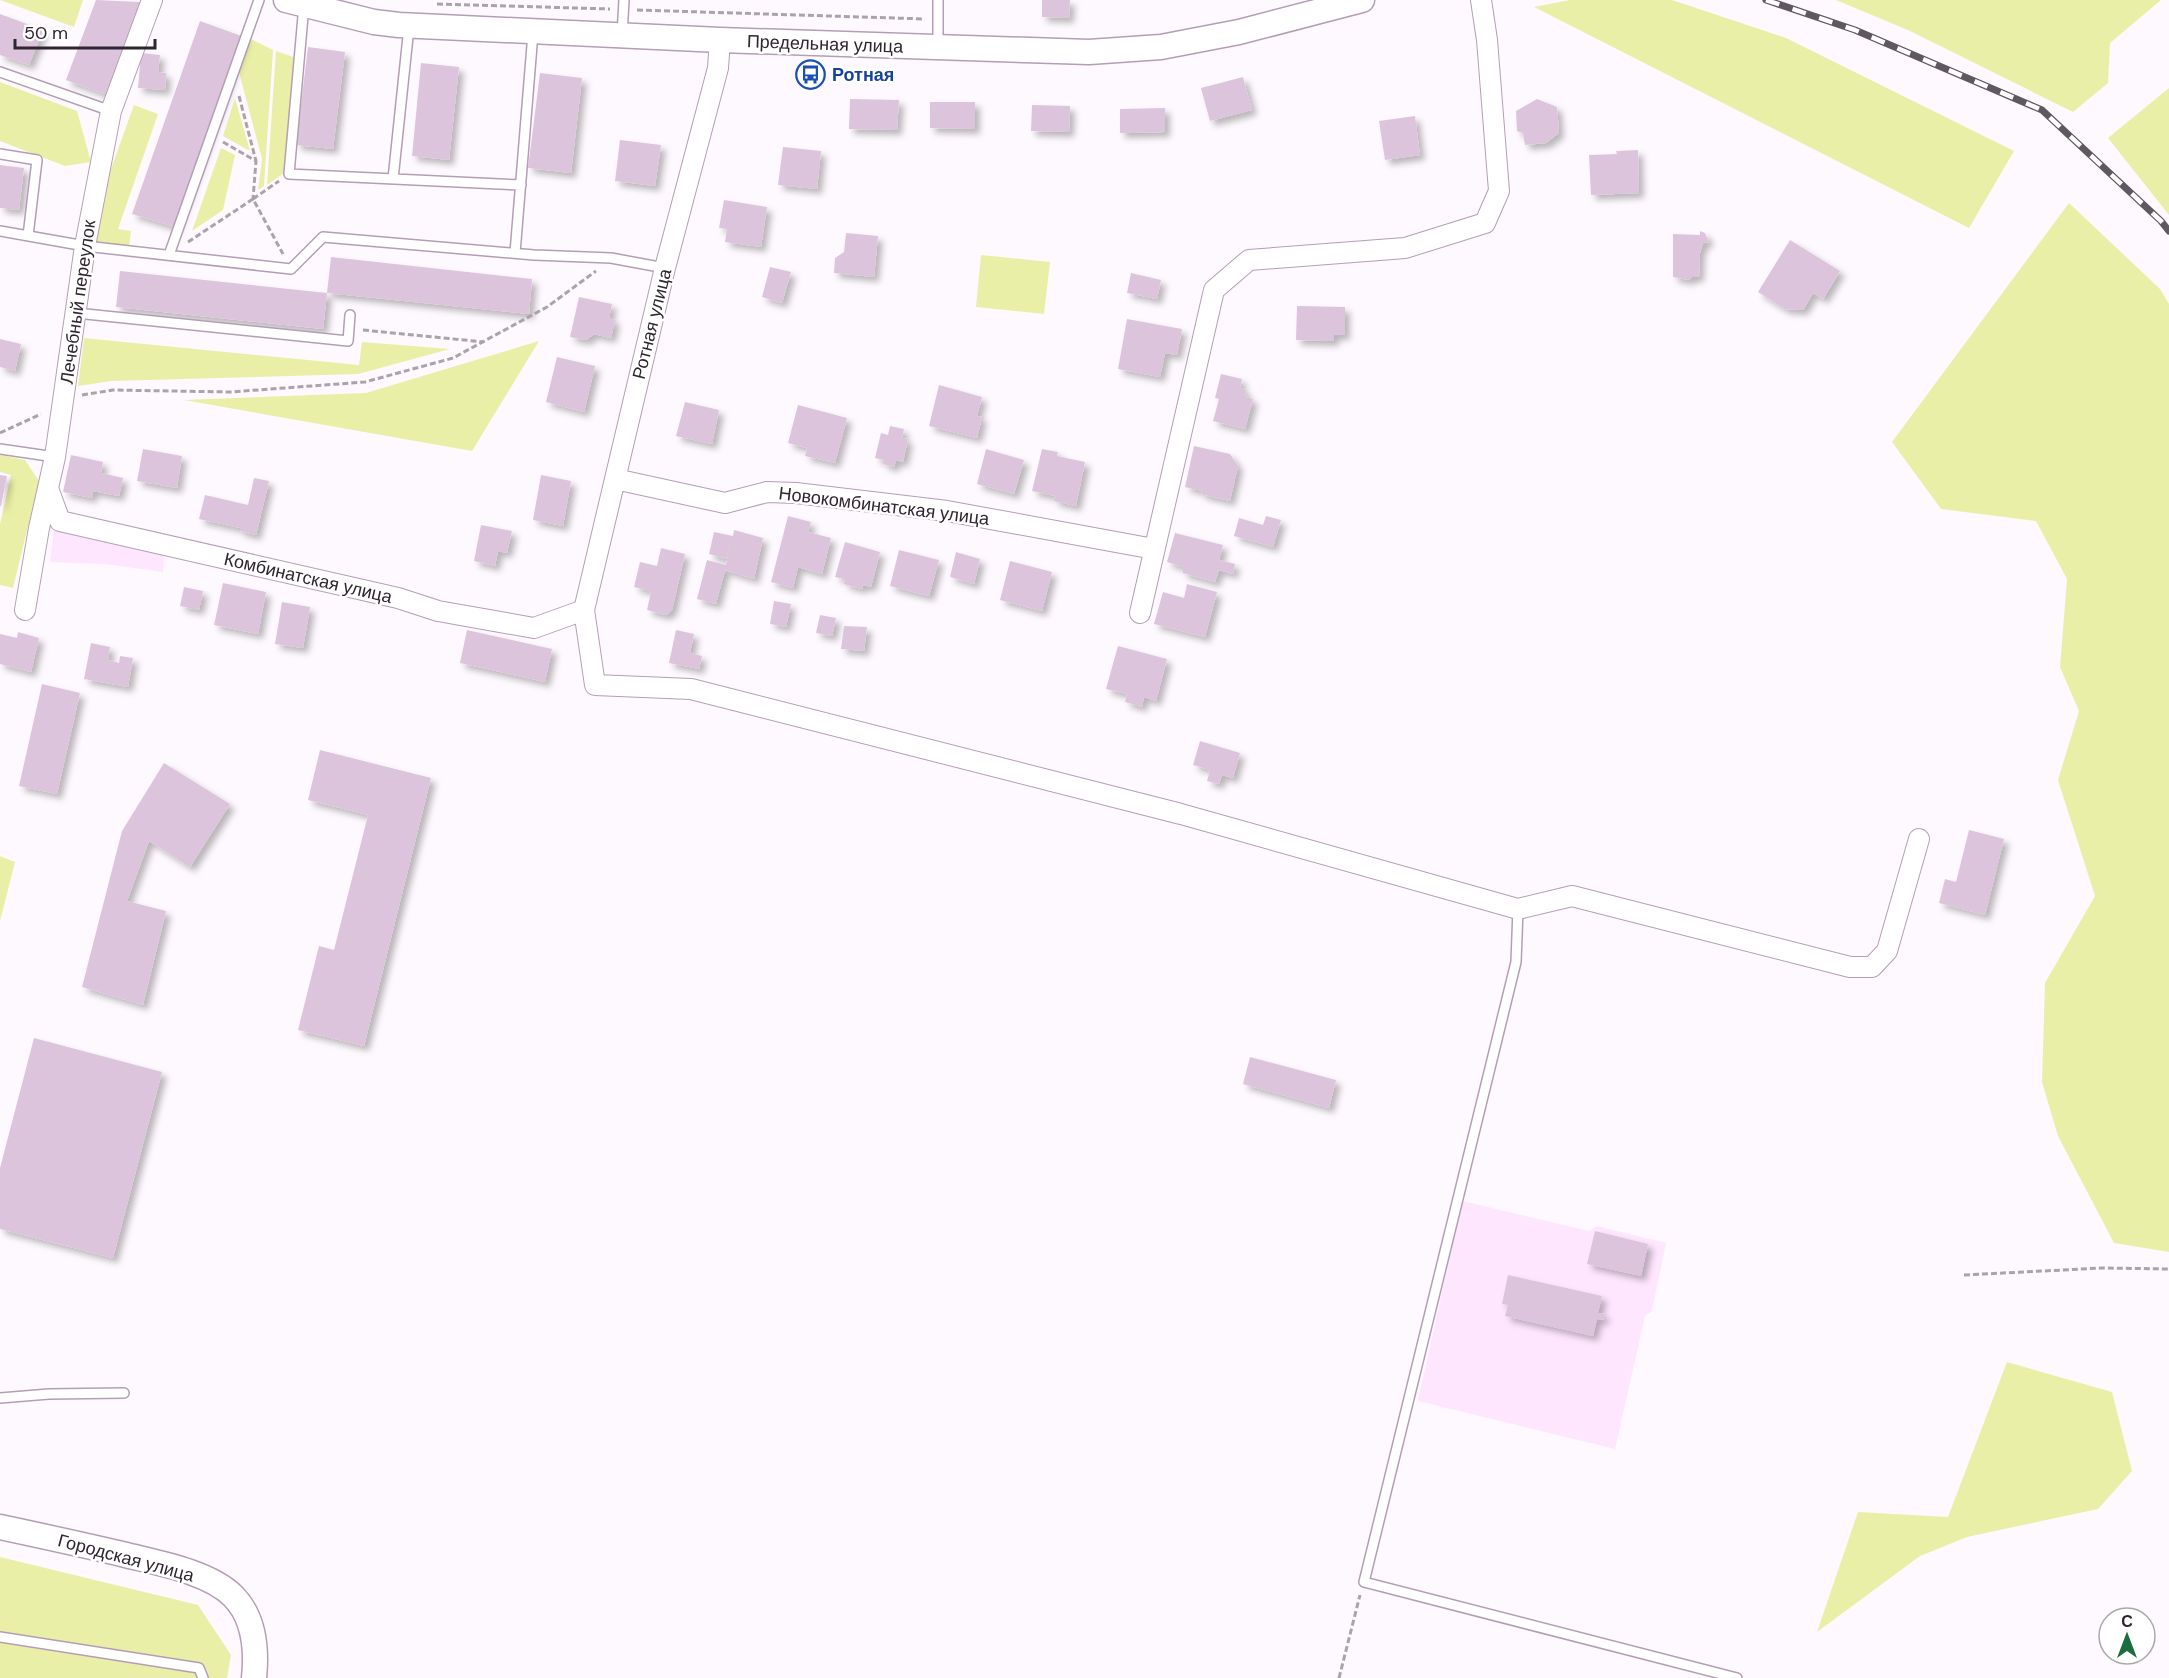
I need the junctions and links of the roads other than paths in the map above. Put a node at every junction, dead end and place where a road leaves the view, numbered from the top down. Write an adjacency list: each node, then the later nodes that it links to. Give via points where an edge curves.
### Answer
1 (152, 0): 14 (street, Лечебный переулок)
2 (259, 0): 22 (lane)
3 (938, 0): 12 (lane)
4 (1362, 0): 12 (street, Предельная улица, via 1239,32 1161,47 1089,52)
5 (1481, 0): 30 (street, via 1499,191 1485,222 1405,248 1248,260 1214,290)
6 (295, 3): 8 (street, Предельная улица, via 374,22); 16 (lane, via 289,174)
7 (624, 5): 10 (lane)
8 (410, 25): 9 (street, Предельная улица); 16 (lane)
9 (533, 31): 10 (street, Предельная улица); 17 (lane)
10 (622, 35): 11 (street, Предельная улица)
11 (720, 40): 12 (street, Предельная улица); 23 (street, Ротная улица, via 718,68)
12 (938, 48)
13 (0, 72): 14 (lane)
14 (111, 111): 20 (street, Лечебный переулок)
15 (0, 154): 19 (lane, via 38,160)
16 (393, 179): 17 (lane)
17 (521, 185): 21 (lane)
18 (0, 231): 19 (lane)
19 (28, 236): 20 (lane)
20 (85, 246): 22 (lane); 24 (street, Лечебный переулок)
21 (515, 253): 22 (lane, via 323,237 291,269); 23 (lane, via 611,258)
22 (169, 255)
23 (665, 268): 28 (street, Ротная улица)
24 (76, 313): 25 (lane, via 348,341); 27 (street, Лечебный переулок)
25 (350, 315)
26 (0, 449): 27 (lane)
27 (55, 457): 29 (street, Лечебный переулок)
28 (615, 479): 30 (street, Новокомбинатская улица, via 725,503 766,492 796,493 947,511); 32 (street, Ротная улица)
29 (49, 491): 31 (street, Лечебный переулок); 32 (street, Комбинатская улица, via 60,521 398,598 438,611 534,628)
30 (1154, 549): 33 (street)
31 (25, 610)
32 (584, 610): 35 (street, via 595,685 691,689 1180,814)
33 (1140, 613)
34 (1919, 839): 35 (street, via 1887,951 1872,967 1850,967 1572,896)
35 (1518, 909): 42 (lane, via 1516,962 1364,1582)
36 (124, 1393): 37 (lane)
37 (0, 1398)
38 (0, 1527): 41 (street, Городская улица, via 150,1561 215,1584 232,1596 252,1628)
39 (0, 1637): 40 (lane, via 199,1668)
40 (203, 1678)
41 (255, 1678)
42 (1737, 1678)

